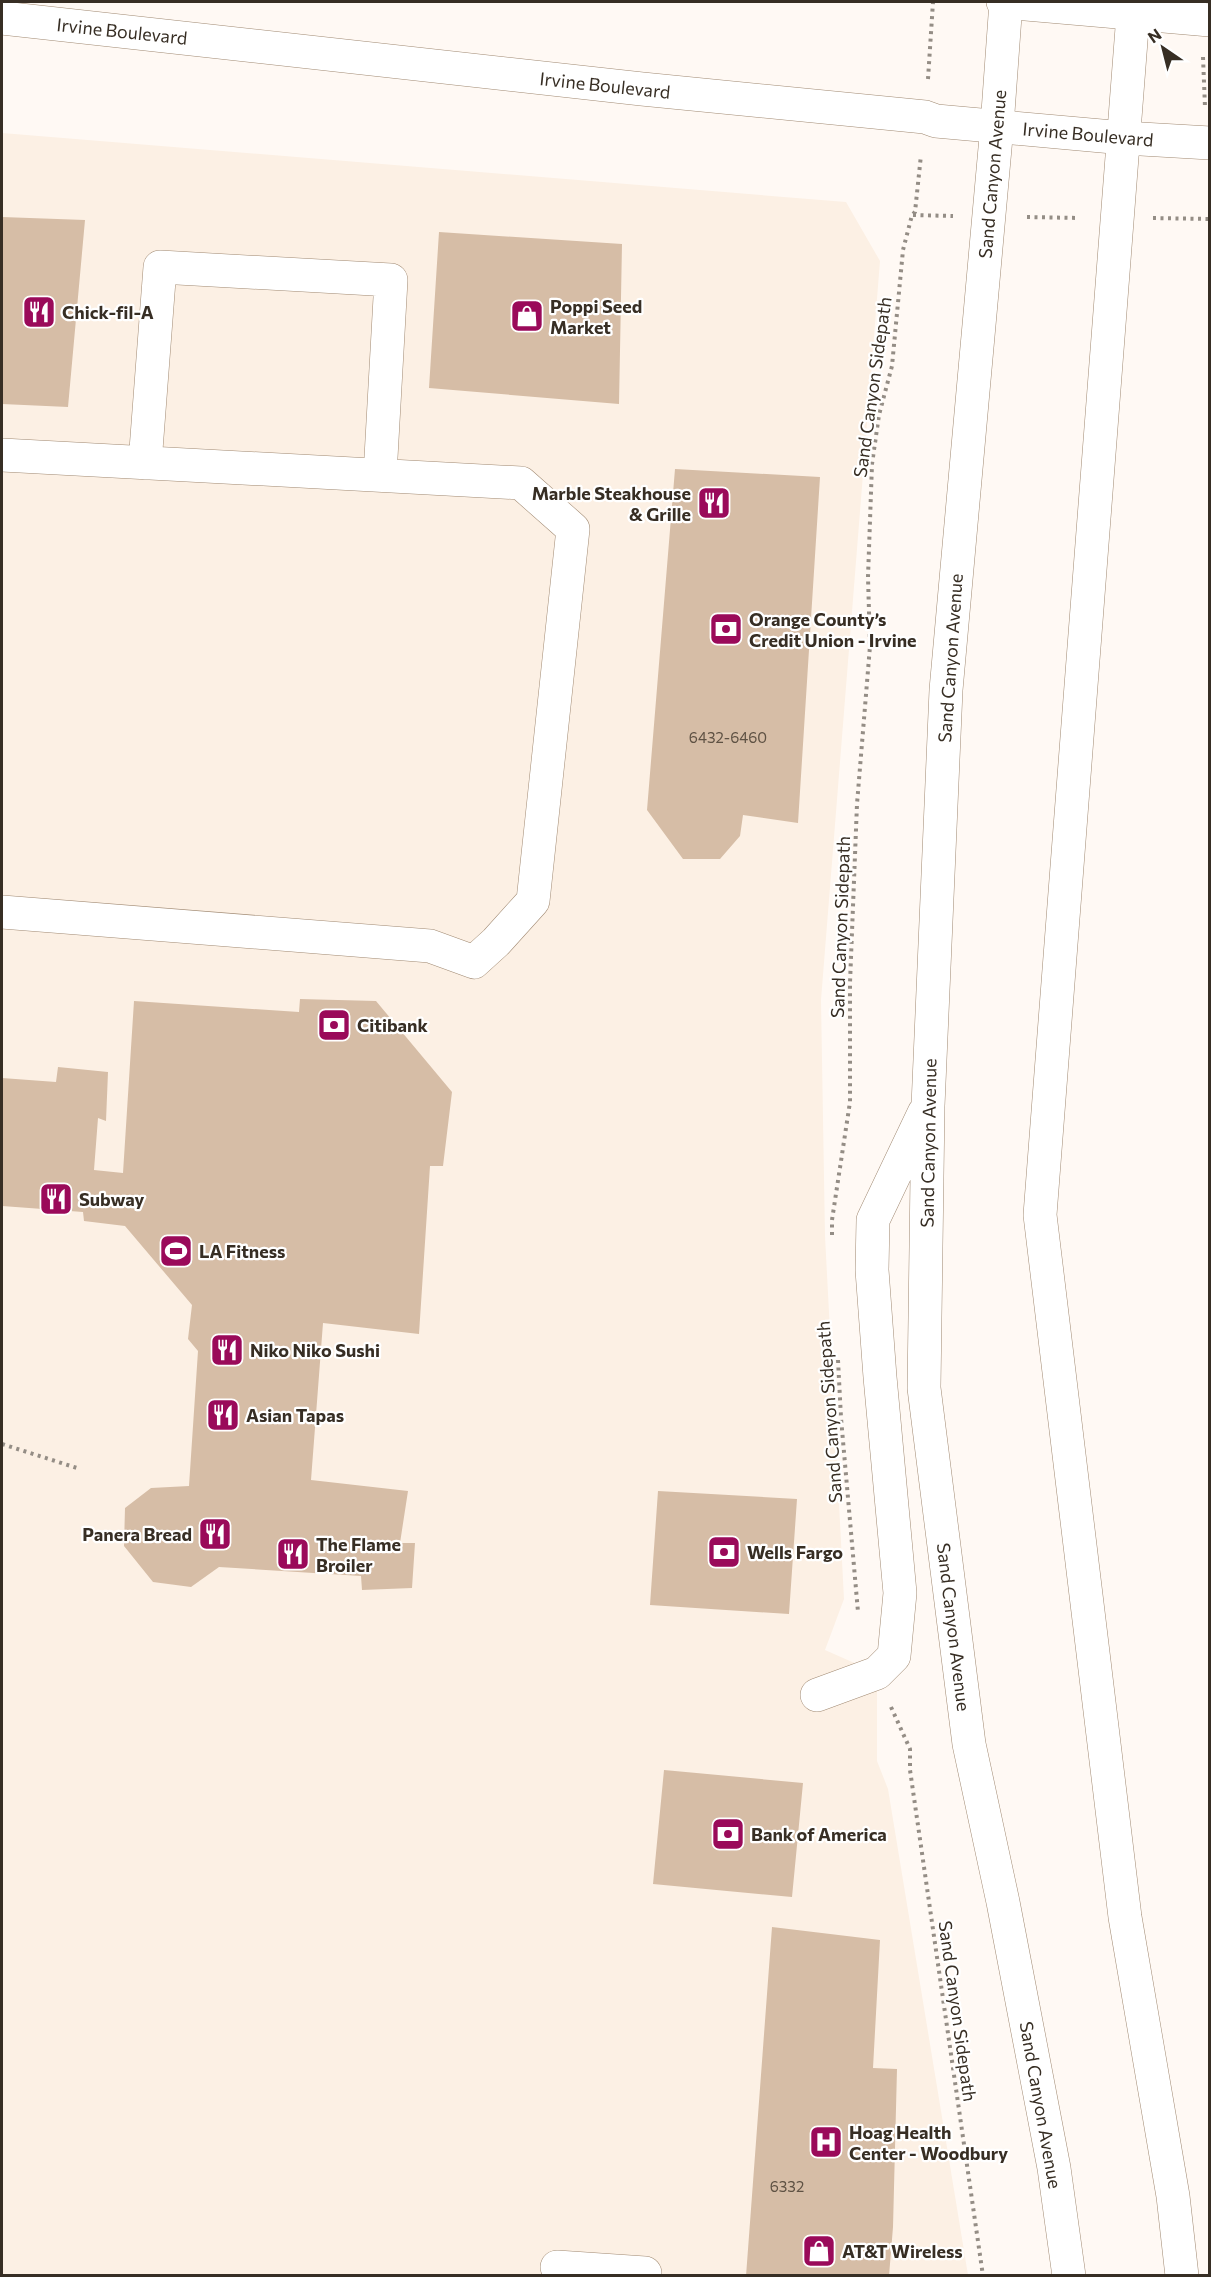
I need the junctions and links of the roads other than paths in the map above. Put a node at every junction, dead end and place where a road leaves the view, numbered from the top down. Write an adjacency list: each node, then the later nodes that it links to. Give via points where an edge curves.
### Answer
1 (1005, 2): 2 (main road); 5 (main road, Sand Canyon Avenue)
2 (1134, 8): 4 (main road); 6 (main road)
3 (2, 18): 5 (main road, Irvine Boulevard)
4 (1205, 20)
5 (997, 126): 6 (main road, Irvine Boulevard); 12 (main road, Sand Canyon Avenue, via 946,690)
6 (1124, 138): 7 (main road, Irvine Boulevard); 17 (main road, via 1040,1215 1125,1917 1173,2196)
7 (1208, 143)
8 (2, 455): 9 (main road)
9 (145, 462): 10 (main road); 10 (main road, via 159,267 391,280)
10 (380, 475): 11 (main road, via 521,483 573,529 533,901 474,962 430,946)
11 (2, 912)
12 (928, 1107): 13 (main road, via 873,1220 879,1377 900,1593 894,1656 877,1673); 16 (main road, Sand Canyon Avenue, via 924,1388 969,1744 1054,2168)
13 (817, 1695)
14 (557, 2267): 15 (main road)
15 (645, 2273)
16 (1069, 2276)
17 (1182, 2276)

